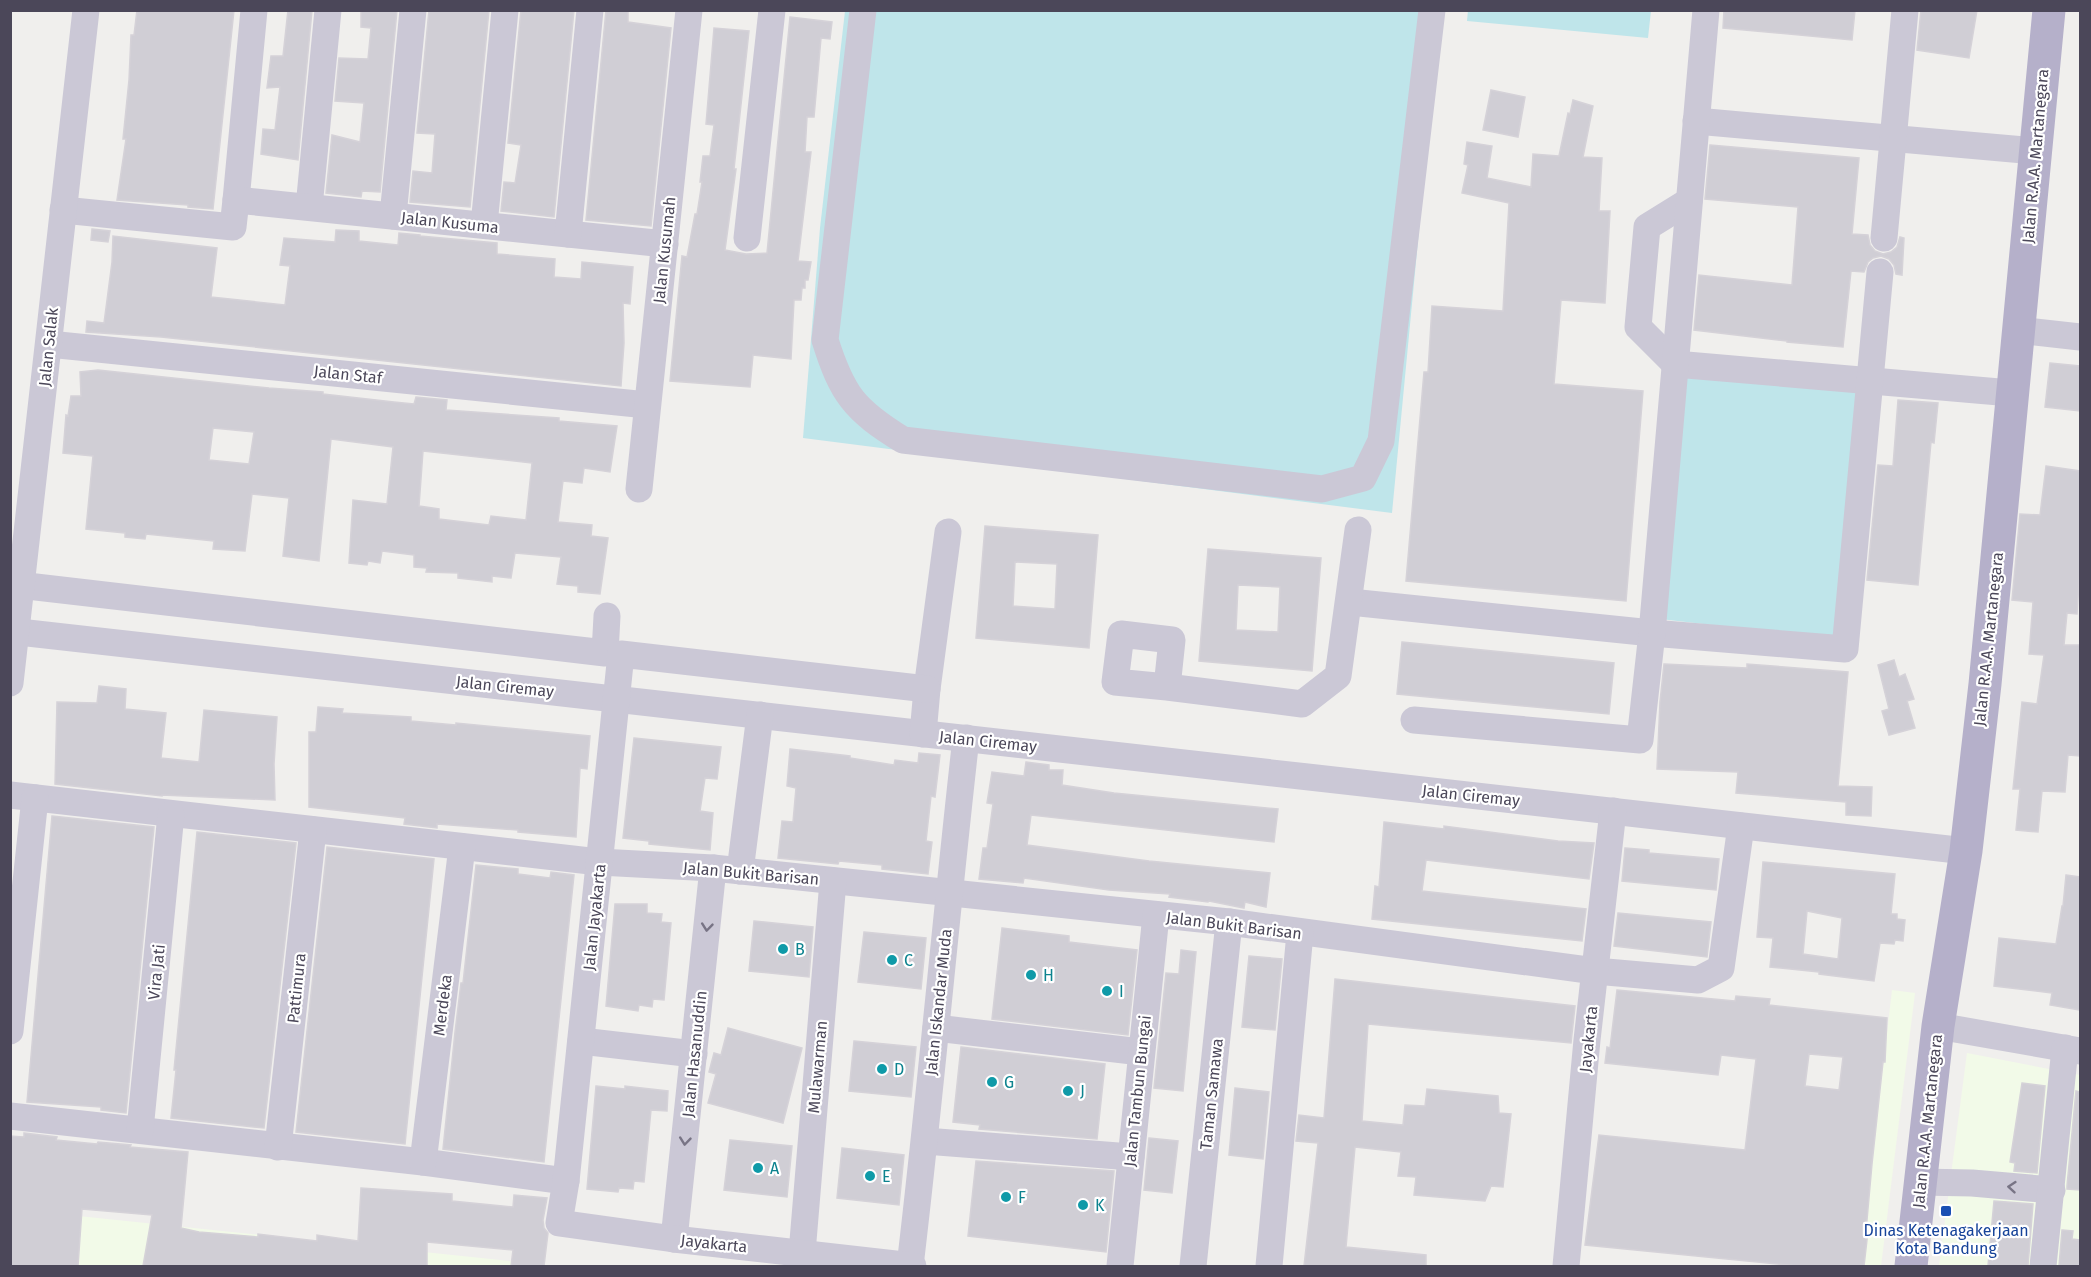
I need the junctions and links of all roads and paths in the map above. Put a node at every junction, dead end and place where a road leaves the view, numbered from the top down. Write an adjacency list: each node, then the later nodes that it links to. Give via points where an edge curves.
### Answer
1 (86, 10): 20 (street, Jalan Salak)
2 (254, 10): 17 (street)
3 (328, 10): 19 (street)
4 (413, 10): 21 (street)
5 (505, 10): 22 (street)
6 (590, 10): 23 (street)
7 (689, 10): 26 (street, Jalan Kusumah)
8 (772, 10): 24 (street)
9 (1432, 10): 13 (street, via 1381,441 1363,478 1322,489 903,440 875,423 850,399 835,372 825,340)
10 (1706, 10): 14 (street)
11 (1905, 10): 15 (street)
12 (2049, 10): 16 (main road, Jalan R.A.A. Martanegara)
13 (860, 11)
14 (1696, 121): 15 (street); 18 (street)
15 (1893, 138): 16 (street); 25 (street)
16 (2035, 151): 28 (main road, Jalan R.A.A. Martanegara)
17 (236, 200): 19 (street, Jalan Kusuma); 20 (street, via 233,227)
18 (1689, 201): 31 (street); 31 (street, via 1647,227 1638,327)
19 (309, 207): 21 (street, Jalan Kusuma)
20 (63, 210): 30 (street, Jalan Salak)
21 (393, 216): 22 (street, Jalan Kusuma)
22 (484, 225): 23 (street, Jalan Kusuma)
23 (568, 234): 26 (street, Jalan Kusuma)
24 (747, 238)
25 (1884, 238)
26 (664, 244): 34 (street, Jalan Kusumah)
27 (1880, 272): 32 (street)
28 (2018, 330): 29 (street); 33 (main road, Jalan R.A.A. Martanegara)
29 (2080, 337)
30 (49, 344): 34 (street, Jalan Staf); 38 (street, Jalan Salak)
31 (1675, 364): 32 (street); 42 (street)
32 (1871, 380): 33 (street); 42 (street, via 1845,649)
33 (2011, 393): 57 (main road, Jalan R.A.A. Martanegara)
34 (647, 405): 35 (street, Jalan Kusumah)
35 (639, 489)
36 (1358, 530): 39 (street)
37 (948, 532): 45 (street)
38 (16, 585): 40 (street, via 605,652); 41 (street, Jalan Salak)
39 (1350, 602): 42 (street); 44 (street, via 1338,676 1302,704)
40 (608, 616)
41 (13, 631): 43 (street, Jalan Salak); 46 (street, Jalan Ciremay)
42 (1652, 633): 48 (street, via 1640,740)
43 (10, 683)
44 (1167, 687)
45 (927, 689): 46 (street, Jalan Jayakarta, via 621,654); 49 (street)
46 (617, 699): 47 (street, Jalan Ciremay); 58 (street, Jalan Jayakarta)
47 (760, 715): 49 (street, Jalan Ciremay); 60 (street)
48 (1413, 720)
49 (923, 734): 50 (street, Jalan Ciremay)
50 (966, 738): 52 (street, Jalan Ciremay); 62 (street, Jalan Iskandar Muda)
51 (23, 797): 53 (street, Jalan Bukit Barisan); 69 (street)
52 (1613, 811): 54 (street, Jalan Ciremay); 66 (street, Jayakarta)
53 (171, 814): 55 (street, Jalan Bukit Barisan); 75 (street, Vira Jati)
54 (1741, 826): 57 (street, Jalan Ciremay); 66 (street, Jalan Bukit Barisan, via 1721,968 1698,981)
55 (313, 830): 56 (street, Jalan Bukit Barisan); 77 (street, Pattimura)
56 (462, 847): 58 (street, Jalan Bukit Barisan); 79 (street, Merdeka)
57 (1966, 851): 67 (main road, Jalan R.A.A. Martanegara)
58 (599, 862): 59 (street, Jalan Bukit Barisan); 70 (street, Jalan Jayakarta)
59 (713, 868): 60 (street, Jalan Bukit Barisan); 73 (street, Jalan Hasanuddin, one-way to 73)
60 (740, 871): 61 (street, Jalan Bukit Barisan)
61 (833, 881): 62 (street, Jalan Bukit Barisan); 84 (street, Mulawarman)
62 (949, 893): 63 (street, Jalan Bukit Barisan); 68 (street, Jalan Iskandar Muda)
63 (1156, 915): 64 (street, Jalan Bukit Barisan); 72 (street, Jalan Tambun Bungai)
64 (1229, 922): 65 (street, Jalan Bukit Barisan); 87 (street, Taman Samawa)
65 (1300, 933): 66 (street, Jalan Bukit Barisan); 88 (street)
66 (1595, 971): 89 (street, Jayakarta)
67 (1938, 1026): 71 (street); 81 (main road, Jalan R.A.A. Martanegara)
68 (936, 1028): 72 (street); 76 (street, Jalan Iskandar Muda)
69 (10, 1031)
70 (580, 1041): 73 (street); 80 (street, Jalan Jayakarta)
71 (2073, 1049): 82 (street)
72 (1141, 1052): 78 (street, Jalan Tambun Bungai)
73 (694, 1053): 83 (street, Jalan Hasanuddin, one-way to 83)
74 (10, 1116): 75 (street)
75 (140, 1130): 77 (street)
76 (925, 1141): 78 (street); 85 (street, Jalan Iskandar Muda)
77 (278, 1147): 79 (street)
78 (1131, 1157): 86 (street, Jalan Tambun Bungai)
79 (423, 1162): 80 (street)
80 (566, 1181): 83 (street, Jayakarta, via 559,1223)
81 (1919, 1182): 82 (street, one-way to 81); 90 (main road, Jalan R.A.A. Martanegara)
82 (2052, 1190): 91 (street)
83 (674, 1239): 84 (street, Jayakarta)
84 (802, 1253): 85 (street, Jayakarta)
85 (911, 1266)
86 (1120, 1266)
87 (1193, 1266)
88 (1269, 1266)
89 (1566, 1266)
90 (1911, 1266)
91 (2043, 1266)

